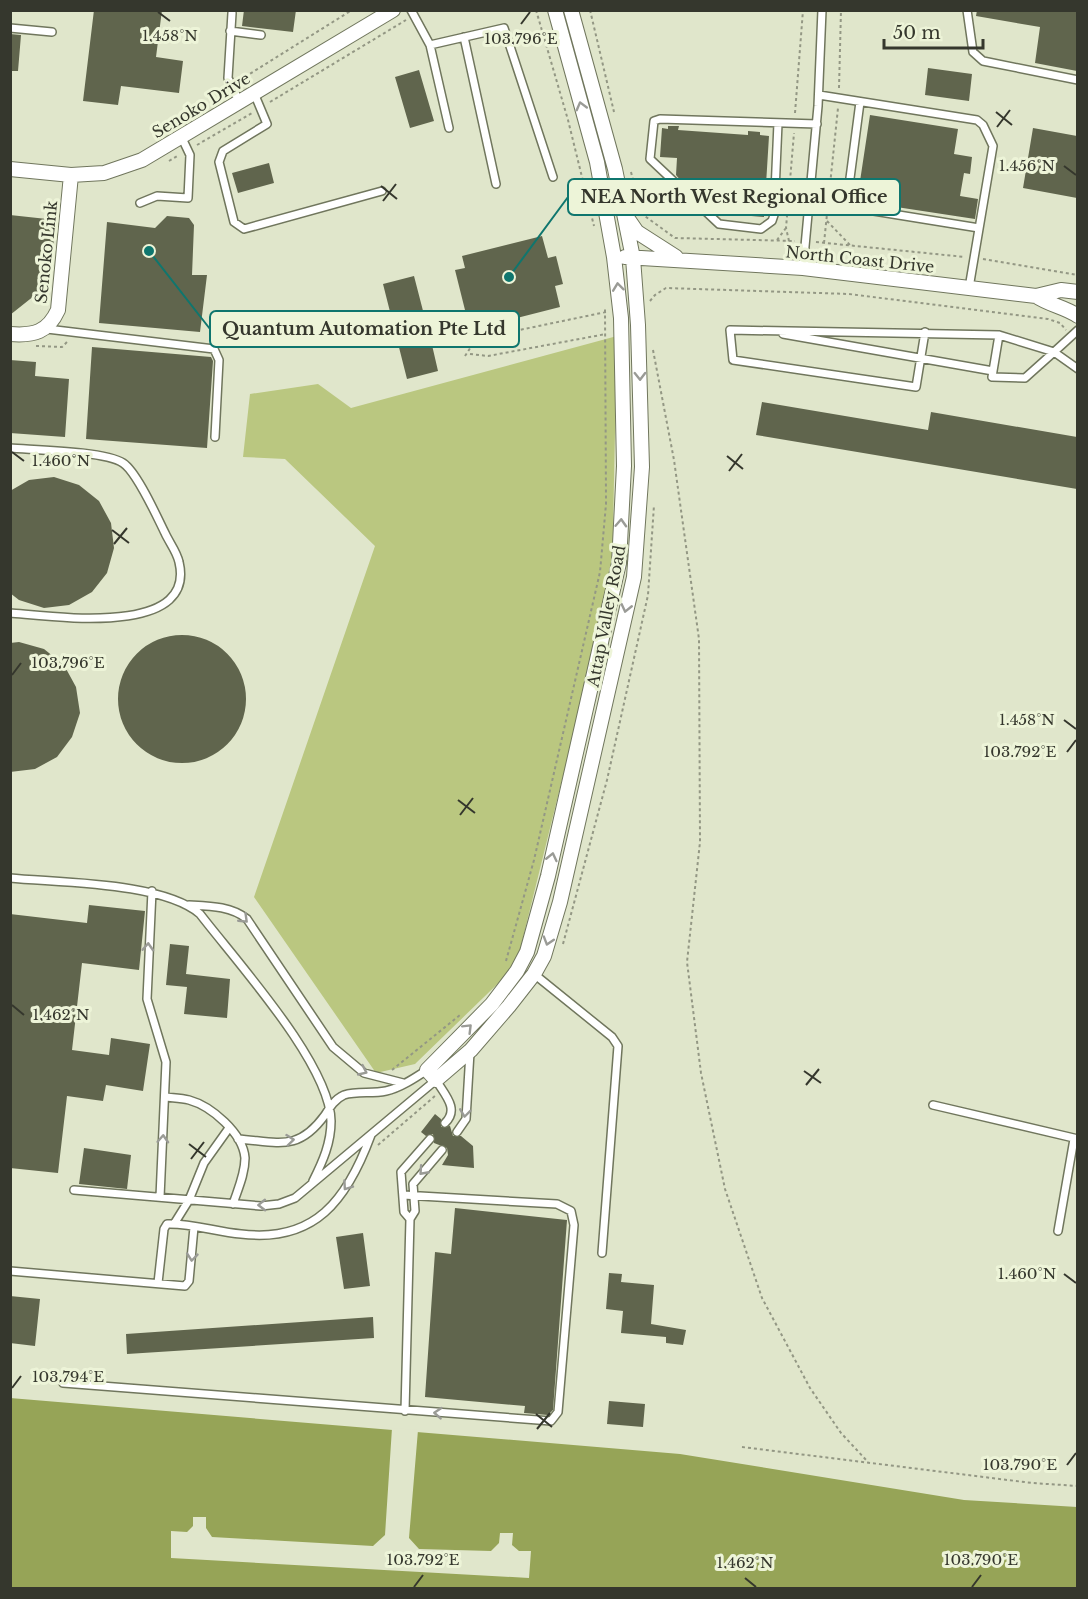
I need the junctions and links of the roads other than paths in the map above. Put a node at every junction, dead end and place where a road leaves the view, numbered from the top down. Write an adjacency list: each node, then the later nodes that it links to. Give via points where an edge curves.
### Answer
1 (393, 10): 15 (street, Senoko Drive)
2 (411, 10): 13 (lane)
3 (555, 10): 31 (street, Attap Valley Road, one-way to 3, via 597,162)
4 (571, 10): 29 (street, Attap Valley Road)
5 (822, 10): 16 (lane)
6 (967, 10): 14 (lane, via 974,52 983,61)
7 (232, 13): 9 (lane)
8 (10, 28): 10 (lane)
9 (230, 31): 11 (lane); 17 (lane, via 228,78)
10 (52, 32)
11 (261, 35)
12 (464, 37): 13 (lane); 25 (lane, via 504,28); 26 (lane)
13 (430, 45): 21 (lane)
14 (1077, 80)
15 (254, 93): 17 (street, Senoko Drive); 27 (lane, via 267,124 223,151 219,162 234,222 239,227 244,229)
16 (819, 95): 18 (lane); 20 (lane)
17 (239, 101): 22 (street, Senoko Drive)
18 (860, 102): 30 (lane, via 977,120 983,125 993,146); 30 (lane, via 849,207)
19 (778, 123): 19 (lane, via 660,118 654,121 650,159 719,224 760,229 774,215); 20 (lane)
20 (817, 124): 34 (lane)
21 (449, 128)
22 (181, 136): 24 (street, Senoko Drive, via 142,160 104,173); 28 (lane, via 190,155 188,198 157,196)
23 (10, 169): 24 (street, Senoko Drive)
24 (71, 175): 41 (street, Senoko Link, via 58,310)
25 (553, 177)
26 (496, 184)
27 (382, 191)
28 (140, 203)
29 (625, 216): 32 (street, Attap Valley Road); 33 (street, North Coast Drive, via 637,232)
30 (979, 228): 35 (lane)
31 (614, 256): 32 (street, North Coast Drive); 39 (street, Attap Valley Road, one-way to 31)
32 (633, 258): 33 (street, North Coast Drive); 40 (street, Attap Valley Road)
33 (680, 260): 34 (street, North Coast Drive)
34 (803, 268): 35 (street, North Coast Drive)
35 (969, 288): 37 (street, North Coast Drive)
36 (1077, 292): 37 (street, North Coast Drive, via 1061,290)
37 (1036, 296): 38 (street, North Coast Drive)
38 (1077, 316)
39 (621, 318): 40 (lane); 55 (street, Attap Valley Road)
40 (638, 321): 56 (street, Attap Valley Road, one-way to 56)
41 (47, 328): 45 (street, Senoko Link, via 29,335); 53 (lane, via 213,350 219,360)
42 (1077, 330): 49 (lane)
43 (764, 331): 44 (lane); 50 (lane); 50 (lane, via 730,330 733,360 916,387)
44 (925, 332): 46 (lane); 50 (lane)
45 (10, 334)
46 (999, 335): 49 (lane); 52 (lane)
47 (439, 338): 48 (lane)
48 (430, 340)
49 (1054, 352): 51 (lane); 52 (lane, via 1024,378 992,377)
50 (921, 359): 52 (lane)
51 (1077, 369)
52 (993, 371)
53 (215, 437)
54 (10, 448): 57 (lane, via 104,457 124,464 143,490 179,561 180,584 170,601 143,613 111,619)
55 (624, 466): 56 (street); 63 (street, Attap Valley Road, one-way to 55, via 527,952 619,563)
56 (642, 467): 61 (street, Attap Valley Road, one-way to 61, via 633,577 560,902 544,956)
57 (10, 613)
58 (10, 878): 59 (lane)
59 (152, 891): 60 (lane); 65 (lane, one-way to 59, via 166,1062 147,999)
60 (189, 905): 64 (lane, one-way to 64, via 238,912 247,919 333,1047 364,1073); 67 (lane, via 303,1048 320,1078)
61 (534, 975): 62 (street, Attap Valley Road); 87 (lane, via 612,1037 618,1046)
62 (471, 1050): 63 (street, Attap Valley Road); 70 (lane, one-way to 70, via 465,1119)
63 (435, 1080): 64 (lane); 68 (lane, via 453,1108); 71 (lane)
64 (403, 1083): 67 (lane, via 387,1091 346,1095)
65 (165, 1097): 69 (lane, via 202,1105); 80 (lane, one-way to 65)
66 (933, 1105): 74 (lane)
67 (329, 1109): 72 (lane, one-way to 67, via 278,1142 303,1138); 76 (lane, via 330,1140)
68 (446, 1123)
69 (229, 1128): 72 (lane); 81 (lane, via 204,1163)
70 (458, 1132)
71 (371, 1133): 76 (lane); 85 (lane, one-way to 85, via 339,1198 306,1227 270,1236)
72 (238, 1138): 82 (lane, via 245,1158)
73 (430, 1139): 78 (lane, via 402,1168)
74 (1076, 1139): 86 (lane)
75 (442, 1149): 79 (lane, one-way to 79, via 415,1180)
76 (313, 1181): 82 (lane, one-way to 82, via 295,1198 279,1204)
77 (74, 1190): 80 (lane)
78 (403, 1195): 79 (lane); 83 (lane, via 404,1212)
79 (413, 1196): 83 (lane, via 415,1211); 91 (lane, one-way to 91, via 557,1204 571,1210 574,1225 558,1412 551,1421)
80 (160, 1197): 81 (lane)
81 (189, 1200): 82 (lane); 84 (lane)
82 (233, 1204)
83 (410, 1219): 91 (lane)
84 (174, 1224): 85 (lane); 89 (lane, via 167,1224 164,1229)
85 (194, 1227): 89 (lane, one-way to 89, via 188,1284)
86 (1058, 1230)
87 (602, 1253)
88 (10, 1271): 89 (lane)
89 (158, 1283)
90 (63, 1383): 91 (lane)
91 (405, 1411)

